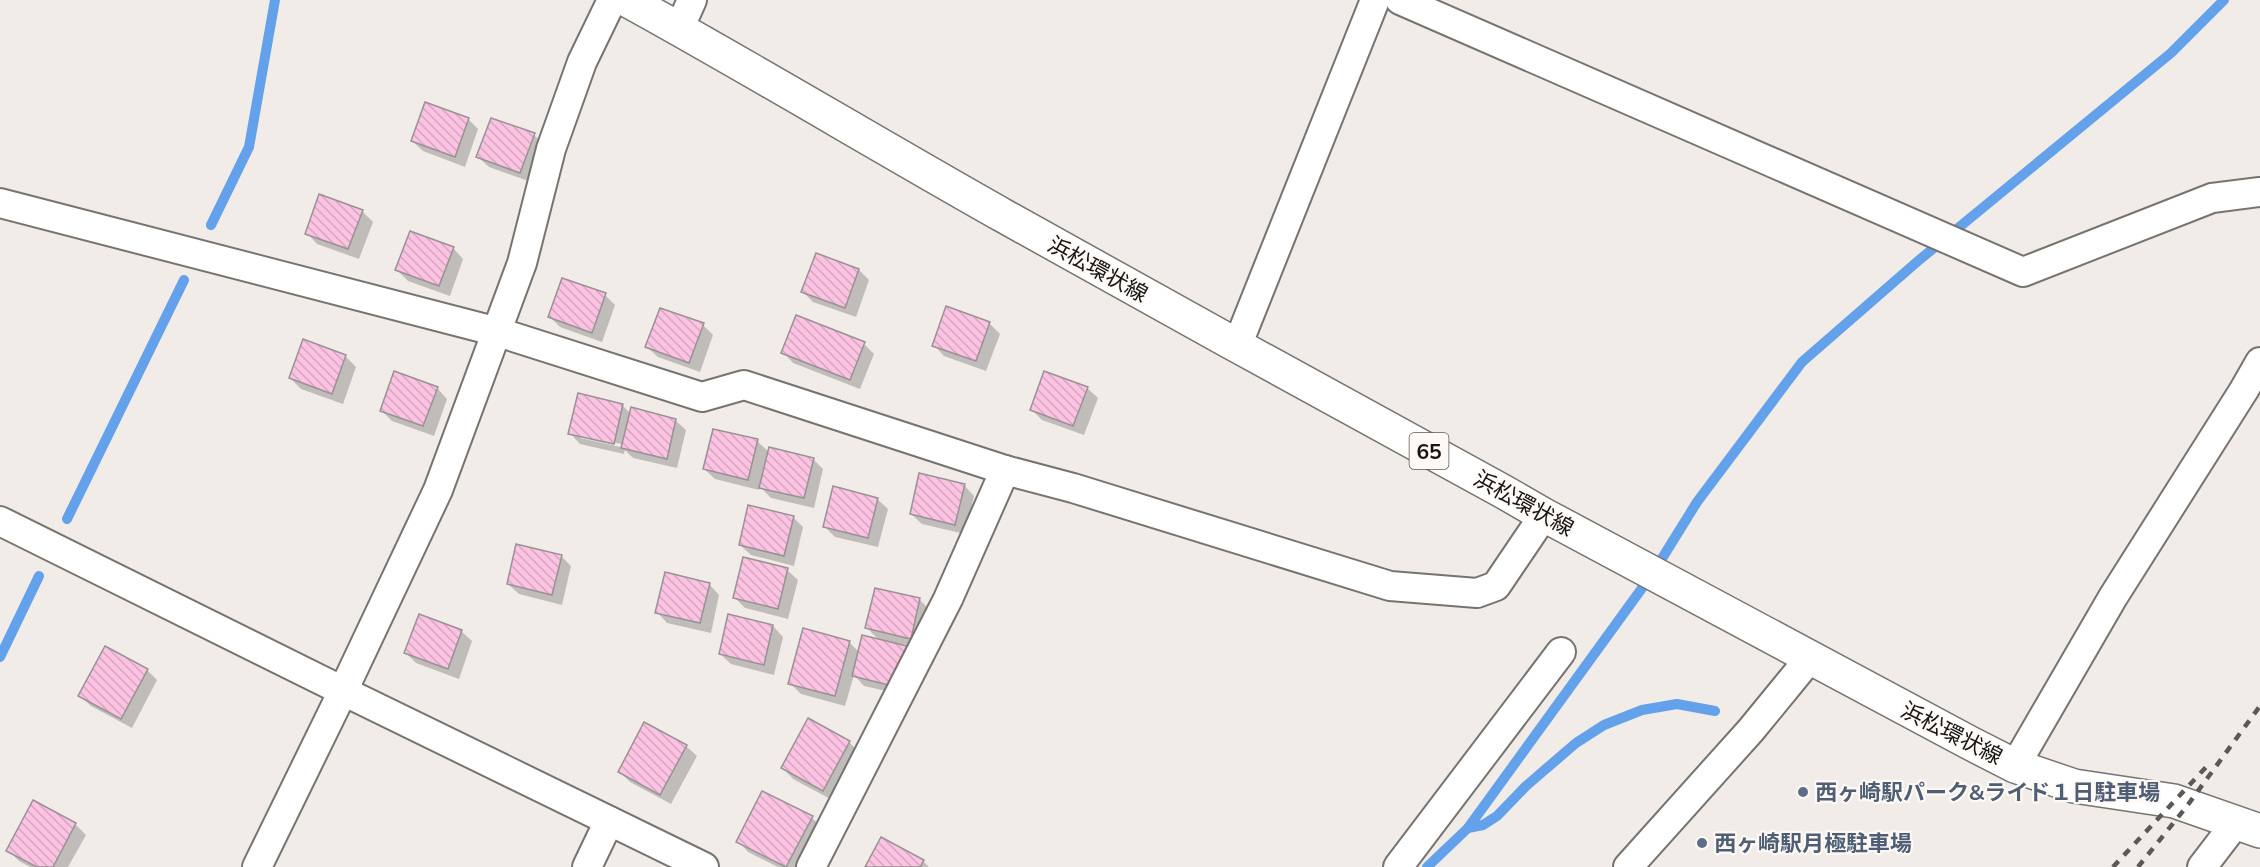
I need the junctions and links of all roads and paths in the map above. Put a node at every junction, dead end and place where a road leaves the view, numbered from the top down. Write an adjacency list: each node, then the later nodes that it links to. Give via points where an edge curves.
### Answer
1 (612, 0): 9 (street, via 582,62 550,149 522,263)
2 (627, 0): 6 (main road, 浜松環状線 / 65)
3 (1376, 0): 10 (street)
4 (1400, 0): 5 (street)
5 (1429, 5): 7 (street, via 2023,272 2212,198)
6 (685, 14): 10 (main road, 浜松環状線 / 65, via 1001,214)
7 (2260, 192)
8 (0, 203): 9 (street)
9 (498, 332): 12 (street, via 702,397 744,385); 17 (street, via 438,490)
10 (1237, 346): 13 (main road, 浜松環状線 / 65)
11 (2260, 362): 18 (street, via 2113,597)
12 (1005, 470): 13 (street, via 1390,586 1478,593 1496,586); 24 (street, via 948,598)
13 (1544, 516): 16 (main road, 浜松環状線 / 65)
14 (0, 520): 17 (street)
15 (1561, 652): 25 (street)
16 (1810, 658): 18 (main road, 浜松環状線 / 65); 26 (street)
17 (343, 691): 19 (street); 21 (street)
18 (2015, 766): 20 (main road, 浜松環状線 / 65, via 2074,786 2174,801)
19 (609, 821): 22 (street); 23 (street)
20 (2248, 828): 27 (street)
21 (257, 867)
22 (587, 867)
23 (704, 867)
24 (811, 867)
25 (1398, 867)
26 (1628, 867)
27 (2202, 867)

